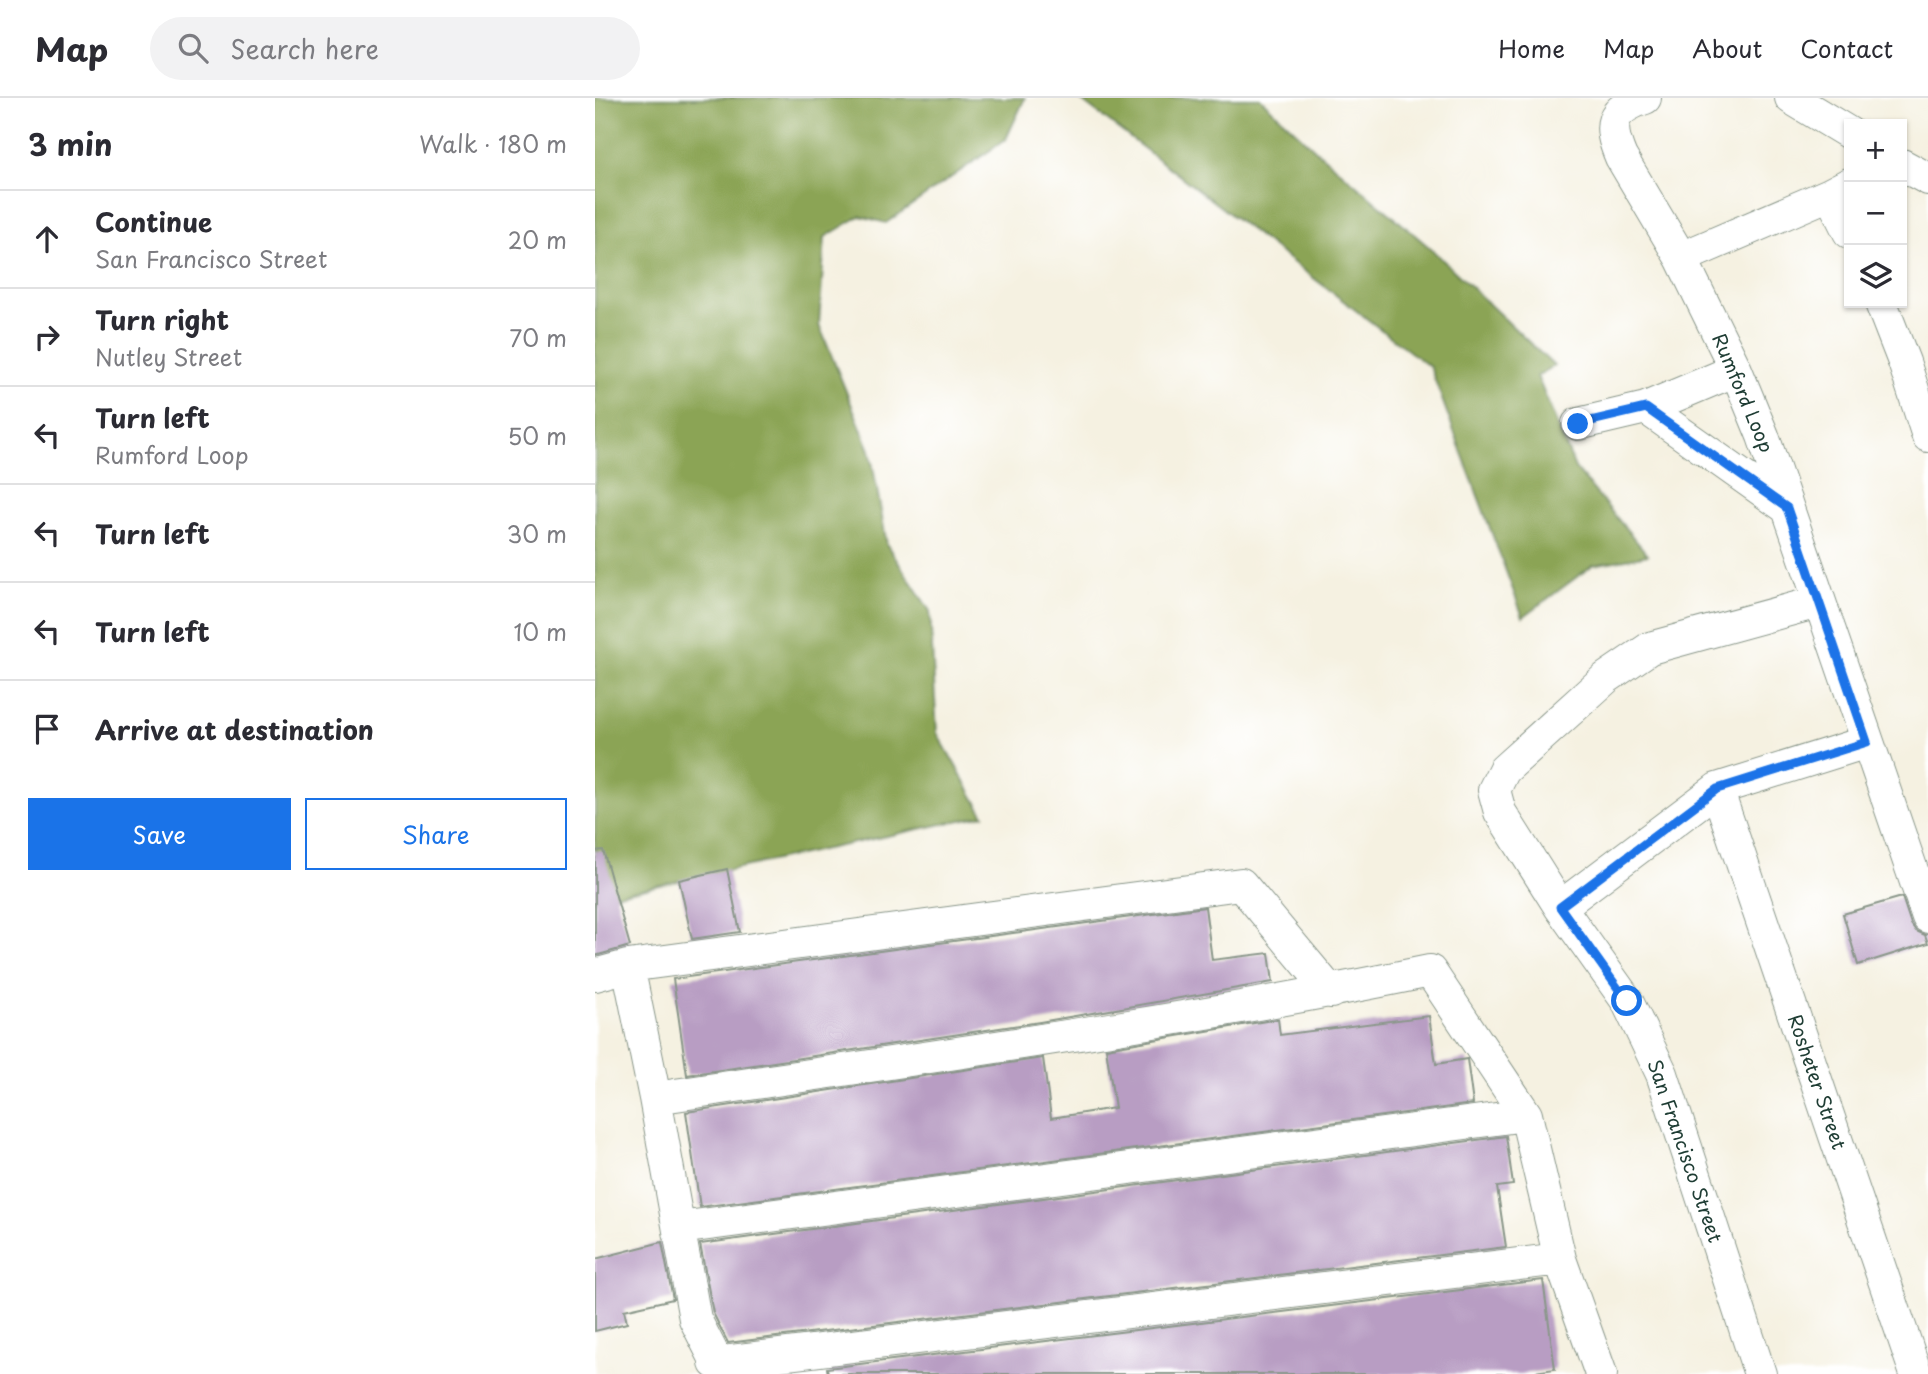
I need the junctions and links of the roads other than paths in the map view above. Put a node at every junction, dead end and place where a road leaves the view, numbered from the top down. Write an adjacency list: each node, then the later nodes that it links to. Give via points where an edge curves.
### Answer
1 (1645, 98): 8 (street, Rumford Loop, via 1618,112 1611,126 1614,141)
2 (1791, 98): 3 (street)
3 (1844, 130)
4 (1907, 167): 5 (street)
5 (1928, 179)
6 (1840, 189): 7 (street); 8 (street)
7 (1844, 208)
8 (1681, 258): 10 (street, Rumford Loop)
9 (1883, 308): 13 (street)
10 (1736, 370): 11 (street); 14 (street, Rumford Loop)
11 (1646, 408): 12 (street); 14 (street)
12 (1578, 424)
13 (1928, 436)
14 (1787, 508): 15 (street, Rumford Loop)
15 (1818, 602): 16 (street, Rumford Loop); 18 (street, San Francisco Street, via 1650,648 1606,678 1504,770 1495,790 1500,812)
16 (1867, 742): 17 (street); 19 (street, Rumford Loop)
17 (1717, 789): 18 (street); 30 (street, Rosheter Street)
18 (1560, 907): 29 (street, San Francisco Street, via 1627,1001 1662,1074)
19 (1928, 917)
20 (628, 965): 21 (street); 22 (street, via 1241,884); 23 (street)
21 (595, 975)
22 (1331, 992): 23 (street); 24 (street, via 1430,971)
23 (655, 1098): 25 (street)
24 (1526, 1115): 25 (street); 26 (street)
25 (679, 1228): 27 (street, via 695,1319)
26 (1560, 1259): 27 (street); 28 (street)
27 (719, 1368)
28 (1601, 1374)
29 (1760, 1374)
30 (1916, 1374)

